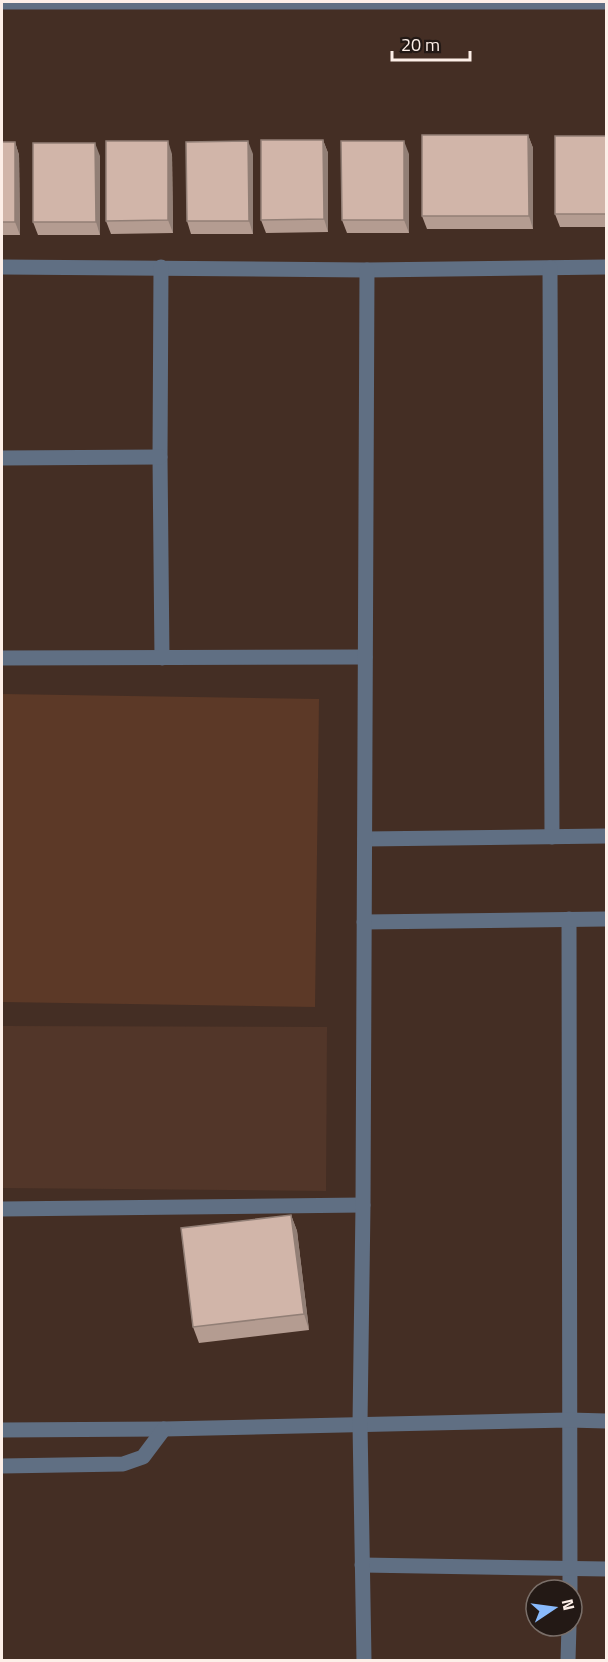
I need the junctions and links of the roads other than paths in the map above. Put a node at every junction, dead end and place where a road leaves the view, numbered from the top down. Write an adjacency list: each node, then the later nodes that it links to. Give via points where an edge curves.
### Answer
1 (2, 2): 2 (street)
2 (449, 2): 3 (street)
3 (511, 2): 4 (street)
4 (606, 2)
5 (2, 267): 6 (street)
6 (161, 267): 9 (street); 10 (street)
7 (606, 267): 8 (street)
8 (550, 268): 9 (street); 16 (street)
9 (368, 270): 12 (street)
10 (160, 457): 11 (street); 14 (street)
11 (2, 458)
12 (365, 657): 14 (street); 17 (street)
13 (2, 658): 14 (street)
14 (162, 658)
15 (606, 836): 16 (street)
16 (552, 837): 17 (street)
17 (365, 839): 20 (street)
18 (568, 919): 19 (street); 20 (street); 23 (street)
19 (606, 919)
20 (364, 922): 21 (street)
21 (363, 1205): 22 (street); 25 (street)
22 (2, 1209)
23 (569, 1420): 24 (street); 25 (street); 30 (street)
24 (606, 1421)
25 (360, 1424): 26 (street); 29 (street)
26 (164, 1429): 27 (street); 28 (street, via 143,1457 123,1464)
27 (2, 1430)
28 (2, 1466)
29 (362, 1565): 30 (street); 34 (street)
30 (571, 1568): 31 (street); 32 (street)
31 (606, 1569)
32 (571, 1578)
33 (569, 1638): 35 (street)
34 (364, 1660)
35 (568, 1660)

